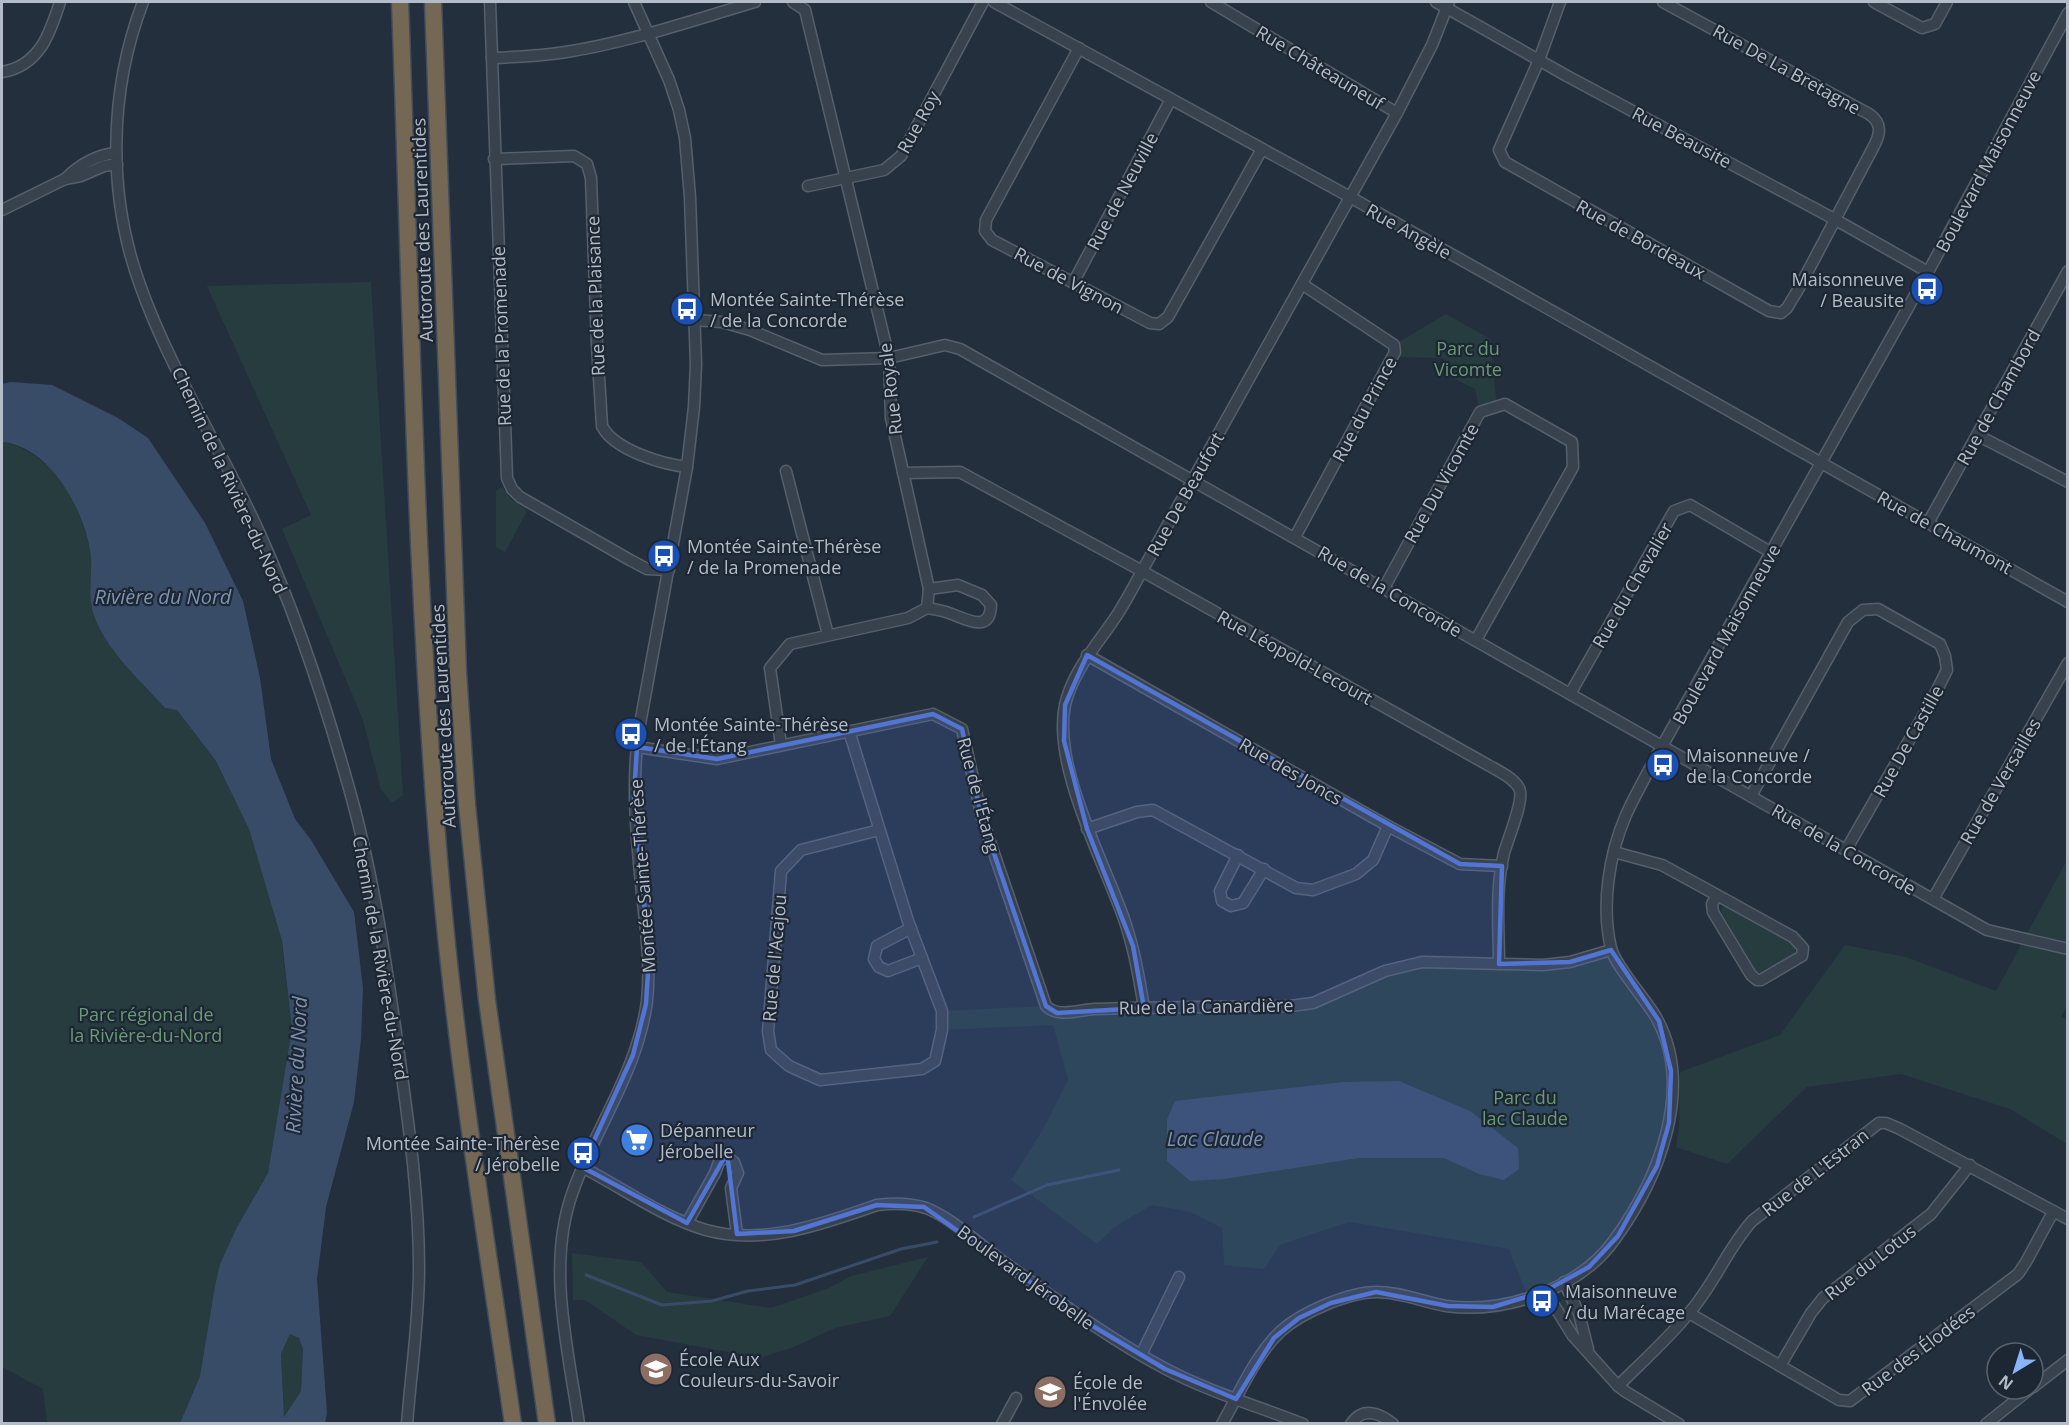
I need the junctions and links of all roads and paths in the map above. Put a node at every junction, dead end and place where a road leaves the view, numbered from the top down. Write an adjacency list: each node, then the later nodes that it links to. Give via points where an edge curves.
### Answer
1 (60, 2): 23 (street, via 50,34 34,55 21,67)
2 (143, 2): 27 (street, Chemin de la Rivière-du-Nord, via 122,77)
3 (400, 2): 103 (highway, Autoroute des Laurentides, via 423,619 437,833 459,1046)
4 (434, 2): 104 (highway, Autoroute des Laurentides, via 458,672 466,794 490,1023)
5 (490, 2): 21 (street, Rue de la Promenade)
6 (634, 2): 19 (street, Montée Sainte-Thérèse)
7 (755, 2): 19 (street)
8 (793, 2): 29 (street, Rue Royale, via 805,10)
9 (983, 2): 29 (street, Rue Roy, via 901,156 884,170)
10 (994, 2): 20 (street, Rue Angèle)
11 (1212, 2): 25 (street, Rue Châteauneuf)
12 (1436, 2): 17 (street, Rue Beausite)
13 (1560, 2): 22 (street)
14 (1663, 2): 33 (street, Rue De La Bretagne, via 1874,118 1878,138)
15 (1874, 2): 16 (street, via 1922,28 1935,24)
16 (1947, 2)
17 (1448, 5): 22 (street, Rue Beausite); 25 (street, Rue De Beaufort)
18 (2067, 13): 35 (street, Boulevard Maisonneuve)
19 (649, 33): 21 (street, via 568,52); 38 (street, Montée Sainte-Thérèse, via 673,91 685,138)
20 (1079, 48): 24 (street, Rue Angèle); 36 (street, Rue de Vignon, via 986,220 986,231 992,240)
21 (492, 58): 28 (street, Rue de la Promenade)
22 (1539, 60): 33 (street, Rue Beausite); 33 (street, Rue de Bordeaux, via 1499,150 1505,162 1769,311 1778,314 1787,308)
23 (2, 72)
24 (1172, 99): 26 (street, Rue Angèle); 36 (street, Rue de Neuville)
25 (1397, 113): 31 (street, Rue De Beaufort)
26 (1262, 149): 31 (street, Rue Angèle); 36 (street, Rue de Vignon, via 1168,317 1159,324)
27 (116, 159): 32 (street); 102 (street, Chemin de la Rivière-du-Nord, via 126,232 140,287 274,569 324,704 358,820 387,973 417,1207 419,1280)
28 (494, 159): 42 (street, Rue de la Plaisance, via 574,156 587,164 591,178 602,426 632,450); 50 (street, Rue de la Promenade, via 508,482 520,497 630,560 647,569)
29 (846, 178): 30 (street, Rue Roy); 39 (street, Rue Royale)
30 (808, 186)
31 (1350, 198): 37 (street, Rue De Beaufort); 41 (street, Rue Angèle)
32 (2, 210)
33 (1836, 220): 35 (street, Rue Beausite)
34 (2067, 271): 40 (street, Rue de Chambord)
35 (1928, 272): 41 (street, Boulevard Maisonneuve)
36 (1073, 283)
37 (1302, 284): 45 (street, Rue De Beaufort); 48 (street, Rue du Prince, via 1394,345 1395,352)
38 (694, 320): 39 (street, Rue de la Concorde, via 750,330 822,360); 42 (street, Montée Sainte-Thérèse, via 696,377)
39 (890, 358): 44 (street, Rue Royale, via 891,418); 45 (street, Rue de la Concorde, via 945,345 960,349)
40 (1977, 435): 46 (street); 47 (street, Rue de Chambord)
41 (1821, 463): 47 (street, Rue de Chaumont); 49 (street, Boulevard Maisonneuve)
42 (687, 467): 50 (street, Montée Sainte-Thérèse)
43 (786, 471): 56 (street)
44 (903, 473): 51 (street, Rue Léopold-Lecourt, via 960,472); 53 (street, Rue Royale)
45 (1193, 480): 48 (street, Rue de la Concorde); 51 (street, Rue De Beaufort)
46 (2067, 482)
47 (1928, 523): 54 (street, Rue de Chaumont)
48 (1295, 537): 52 (street, Rue de la Concorde)
49 (1772, 553): 60 (street, Rue du Chevalier, via 1690,505 1674,510); 63 (street, Boulevard Maisonneuve)
50 (669, 570): 64 (street, Montée Sainte-Thérèse)
51 (1142, 571): 58 (street, Rue De Beaufort); 72 (street, Rue Léopold-Lecourt, via 1512,780 1520,789 1521,801)
52 (1384, 588): 57 (street, Rue de la Concorde); 57 (street, Rue Du Vicomte, via 1480,411 1505,404 1572,442 1573,467)
53 (929, 589): 55 (street, Rue Royale); 55 (street, via 958,585 982,595 991,604 991,614 987,620 976,623)
54 (2067, 602)
55 (927, 608): 56 (street, via 908,618)
56 (828, 635): 62 (street, via 789,644 770,668)
57 (1476, 640): 60 (street, Rue de la Concorde)
58 (1087, 655): 66 (street, Rue des Joncs); 67 (street, Rue De Beaufort, via 1065,705 1063,727 1071,776)
59 (2067, 663): 75 (street, Rue de Versailles)
60 (1570, 694): 63 (street, Rue de la Concorde)
61 (849, 731): 62 (street, Rue de l'Étang); 68 (street, Rue de l'Acajou); 81 (street, Rue de l'Étang, via 933,714 962,729 982,818)
62 (781, 745): 64 (street, Rue de l'Étang, via 717,759)
63 (1663, 746): 65 (street, Rue de la Concorde); 70 (street, Boulevard Maisonneuve, via 1625,816)
64 (637, 747): 84 (street, Montée Sainte-Thérèse, via 635,808 648,956 646,1004 631,1061)
65 (1751, 796): 69 (street, Rue de la Concorde); 69 (street, Rue De Castille, via 1848,622 1863,610 1878,609 1940,645 1947,670)
66 (1388, 826): 72 (street, Rue des Joncs, via 1460,864); 73 (street, via 1373,860 1356,874 1313,890 1296,888)
67 (1087, 828): 71 (street, via 1153,810); 82 (street, Rue De Beaufort, via 1124,917)
68 (879, 830): 76 (street, Rue de l'Acajou); 79 (street, Rue de l'Acajou, via 801,850 781,871 768,1030 771,1050 789,1066 819,1080 922,1069 935,1060 942,1011)
69 (1846, 850): 75 (street, Rue de la Concorde)
70 (1614, 852): 74 (street, via 1662,866); 78 (street, Boulevard Maisonneuve, via 1607,913)
71 (1238, 855): 73 (street); 73 (street, via 1220,891 1227,904 1243,903)
72 (1502, 866): 80 (street, Rue Léopold-Lecourt)
73 (1264, 869)
74 (1717, 895): 74 (street, via 1713,912 1754,978 1761,980 1801,958 1803,948 1796,939)
75 (1933, 899): 77 (street, Rue de la Concorde, via 1987,930)
76 (911, 928): 79 (street, Rue de l'Acajou); 79 (street, via 877,946 874,959 888,971)
77 (2067, 949)
78 (1611, 950): 80 (street, Rue de la Canardière, via 1570,962); 90 (street, Boulevard Maisonneuve, via 1663,1031 1671,1071 1669,1123 1652,1179 1618,1236 1600,1258)
79 (922, 958)
80 (1499, 964): 82 (street, Rue de la Canardière, via 1422,962 1386,971 1313,1002 1290,1006)
81 (1046, 1006): 82 (street, Rue de la Canardière, via 1057,1013)
82 (1144, 1008)
83 (1970, 1166): 85 (street, Rue de L'Estran); 92 (street, Rue de L'Estran, via 1891,1124 1879,1123 1752,1221); 96 (street, Rue du Lotus, via 1931,1214 1823,1298)
84 (582, 1167): 87 (street, Boulevard Jérobelle); 105 (street, Montée Sainte-Thérèse, via 566,1215 560,1268)
85 (2053, 1212): 86 (street, Rue de L'Estran); 96 (street, Rue des Élodées, via 2018,1274 1850,1401 1839,1400)
86 (2067, 1219)
87 (687, 1223): 88 (street, Boulevard Jérobelle); 88 (street, via 719,1162 726,1157 734,1162 738,1173 731,1188)
88 (737, 1234): 94 (street, Boulevard Jérobelle, via 794,1231 877,1205 924,1207 1091,1325)
89 (1179, 1276): 94 (street)
90 (1564, 1282): 91 (street, Boulevard Maisonneuve); 93 (street, via 1579,1314)
91 (1545, 1291): 93 (street, via 1573,1336); 100 (street, Boulevard Maisonneuve, via 1509,1304 1476,1308 1388,1292 1346,1297 1281,1330)
92 (1689, 1313): 96 (street, Rue des Élodées); 98 (street, Rue de L'Estran)
93 (1588, 1352): 98 (street)
94 (1141, 1355): 100 (street, Boulevard Jérobelle)
95 (2067, 1360): 97 (street)
96 (1780, 1366)
97 (2045, 1378)
98 (1618, 1386): 111 (street)
99 (1016, 1398): 106 (street)
100 (1236, 1399): 107 (street, Boulevard Maisonneuve); 108 (street, Boulevard Jérobelle)
101 (2015, 1401): 112 (street)
102 (407, 1424)
103 (513, 1424)
104 (547, 1424)
105 (579, 1424)
106 (1002, 1424)
107 (1222, 1424)
108 (1303, 1424)
109 (1351, 1424): 110 (street, via 1368,1412)
110 (1393, 1424)
111 (1679, 1424)
112 (1986, 1424)

